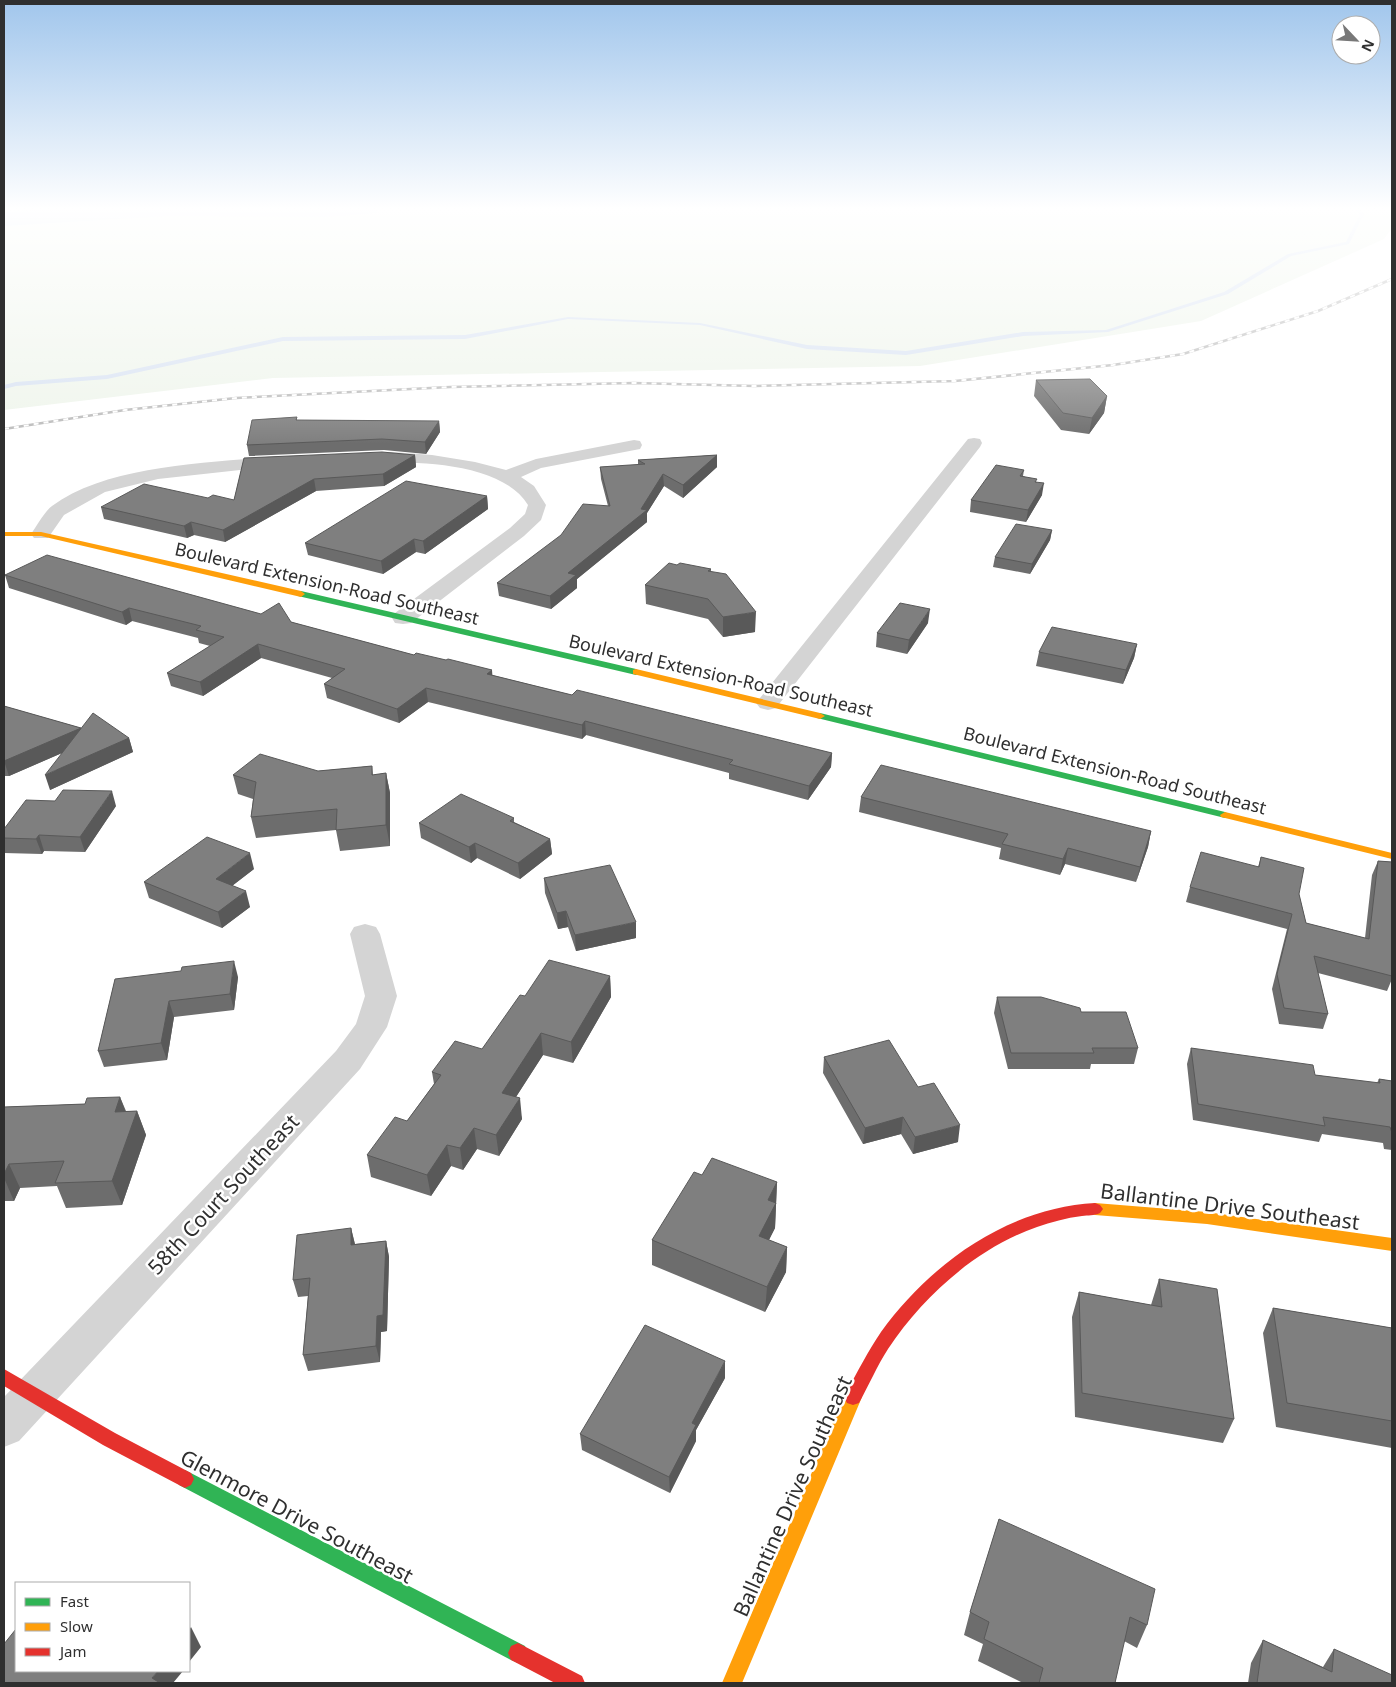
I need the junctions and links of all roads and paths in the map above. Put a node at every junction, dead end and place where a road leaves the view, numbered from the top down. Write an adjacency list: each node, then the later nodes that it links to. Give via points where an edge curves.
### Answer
1 (974, 443): 9 (street)
2 (634, 445): 5 (street, via 536,464)
3 (356, 458): 5 (street, via 441,462)
4 (302, 459): 7 (street, via 229,464 158,474 99,488 57,511)
5 (507, 476): 8 (street, via 524,486 537,505 534,516)
6 (4, 534): 7 (street)
7 (41, 534): 8 (street, Boulevard Extension-Road Southeast)
8 (403, 618): 9 (street, Boulevard Extension-Road Southeast)
9 (768, 703): 10 (street, Boulevard Extension-Road Southeast)
10 (1392, 856)
11 (365, 934): 13 (street, 58th Court Southeast, via 381,996 371,1027 348,1060)
12 (1392, 1245): 16 (street, Ballantine Drive Southeast, via 1290,1228 1152,1212 1082,1209 1034,1221 975,1250 929,1290 887,1337 852,1398)
13 (19, 1386): 14 (street, 58th Court Southeast); 15 (street, Glenmore Drive Southeast, via 109,1439)
14 (4, 1427)
15 (575, 1683)
16 (732, 1683)

